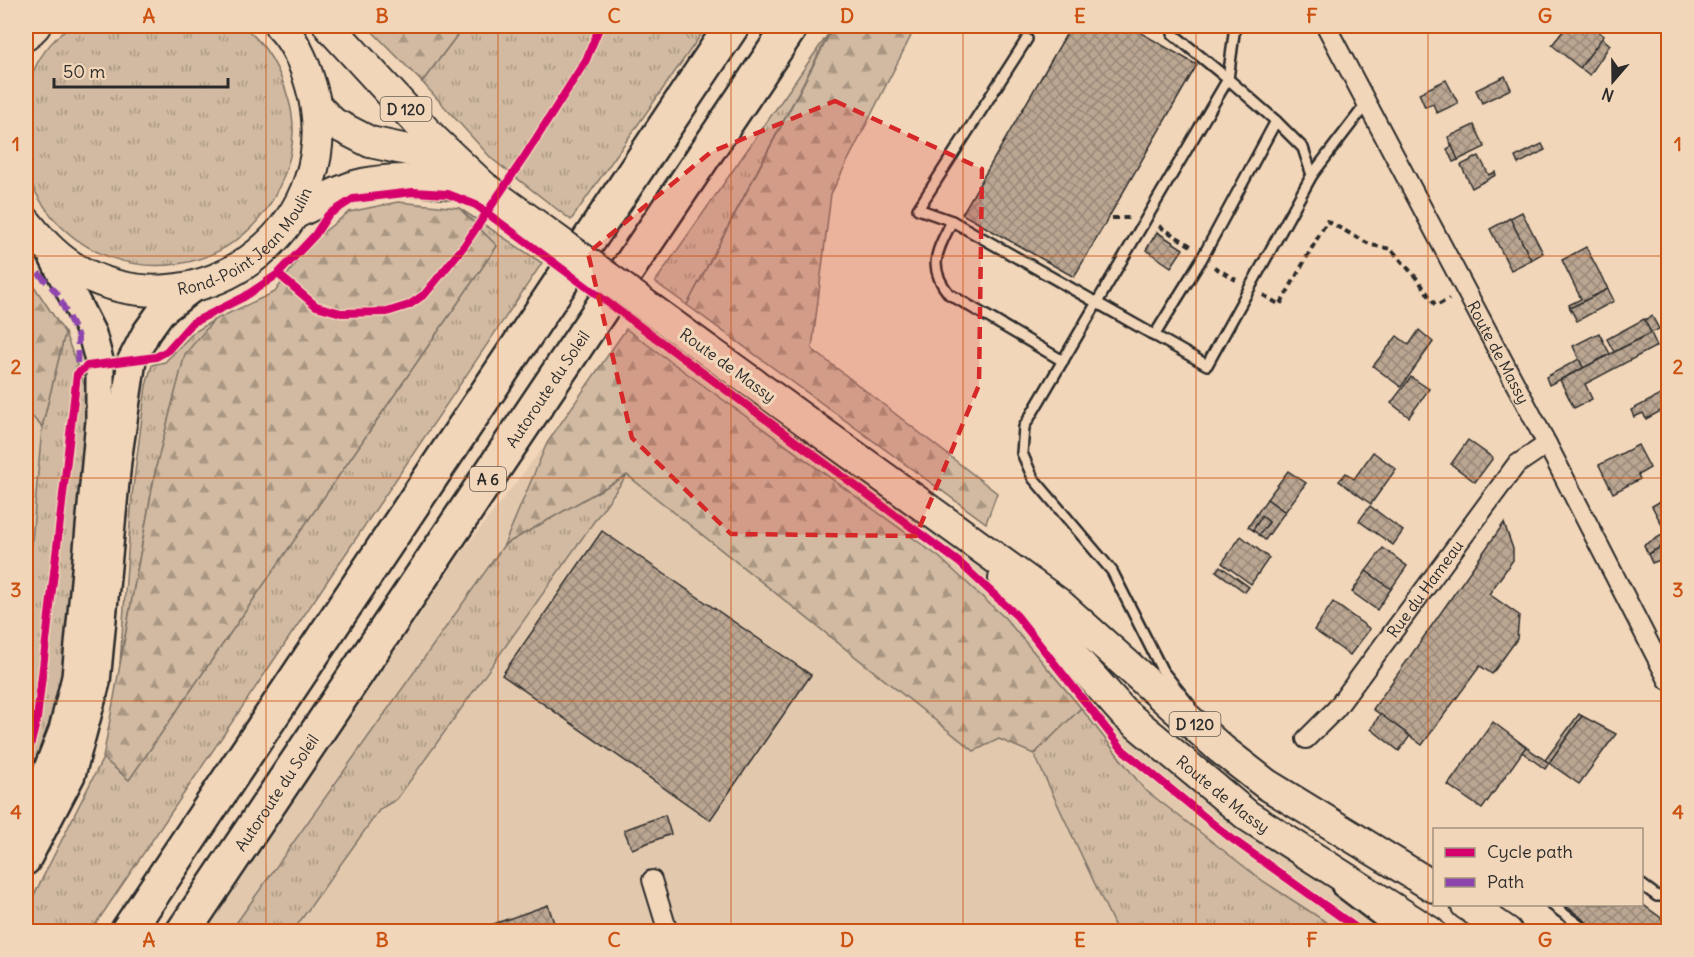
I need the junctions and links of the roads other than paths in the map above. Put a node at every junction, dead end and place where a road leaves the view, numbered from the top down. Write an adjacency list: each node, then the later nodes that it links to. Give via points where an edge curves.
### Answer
1 (34, 26): 9 (main road)
2 (280, 26): 13 (main road, Rond-Point Jean Moulin, via 305,65)
3 (329, 26): 16 (main road, D 120, via 433,139)
4 (732, 26): 41 (highway)
5 (791, 26): 42 (highway, Autoroute du Soleil / A 6)
6 (1235, 26): 11 (lane)
7 (1326, 26): 12 (street, Route de Massy)
8 (1173, 34): 11 (lane)
9 (26, 35)
10 (1027, 39): 18 (lane, via 918,209)
11 (1228, 80): 14 (lane); 22 (lane)
12 (1366, 103): 15 (lane); 25 (street, Route de Massy)
13 (317, 107): 16 (main road, Route de Massy / D 120, via 333,123 370,142 426,154); 17 (main road, Rond-Point Jean Moulin, via 315,162)
14 (1276, 121): 15 (lane, via 1303,148); 23 (lane, via 1201,260)
15 (1312, 175): 23 (lane, via 1207,365)
16 (486, 188): 17 (main road, Route de Massy / D 120, via 417,179 385,180 353,187); 26 (main road, Route de Massy / D 120, bridge)
17 (296, 213): 21 (main road, Rond-Point Jean Moulin, via 269,246 235,271)
18 (952, 221): 22 (lane); 24 (lane, via 936,254 939,282 949,294)
19 (26, 222): 20 (main road, Rond-Point Jean Moulin)
20 (50, 251): 21 (main road, Rond-Point Jean Moulin, via 82,273 118,286 157,291); 31 (main road, via 92,334 100,364 100,421 76,677 63,730)
21 (195, 286): 32 (main road, via 161,312 132,360 117,461 96,682 71,775)
22 (1096, 303): 23 (lane); 24 (lane)
23 (1154, 336)
24 (1063, 360): 29 (lane, via 1024,427 1022,453 1033,478 1112,571 1162,670)
25 (1547, 444): 27 (street, Route de Massy); 28 (street, Rue du Hameau, via 1516,465 1336,709)
26 (970, 541): 29 (main road, Route de Massy / D 120, via 1058,603); 30 (main road, Route de Massy / D 120, via 1124,713)
27 (1668, 680)
28 (1306, 739)
29 (1221, 749): 36 (main road, Route de Massy / D 120, via 1266,784)
30 (1248, 816): 33 (lane); 45 (main road, Route de Massy / D 120)
31 (26, 818)
32 (26, 861)
33 (1319, 874)
34 (652, 880): 43 (street)
35 (1328, 882): 44 (lane)
36 (1433, 886)
37 (1643, 886): 38 (lane, via 1657,896)
38 (1668, 896)
39 (1469, 906): 46 (main road)
40 (1554, 906): 47 (lane)
41 (126, 932)
42 (183, 932)
43 (668, 932)
44 (1393, 932)
45 (1430, 932)
46 (1507, 932)
47 (1588, 932)

